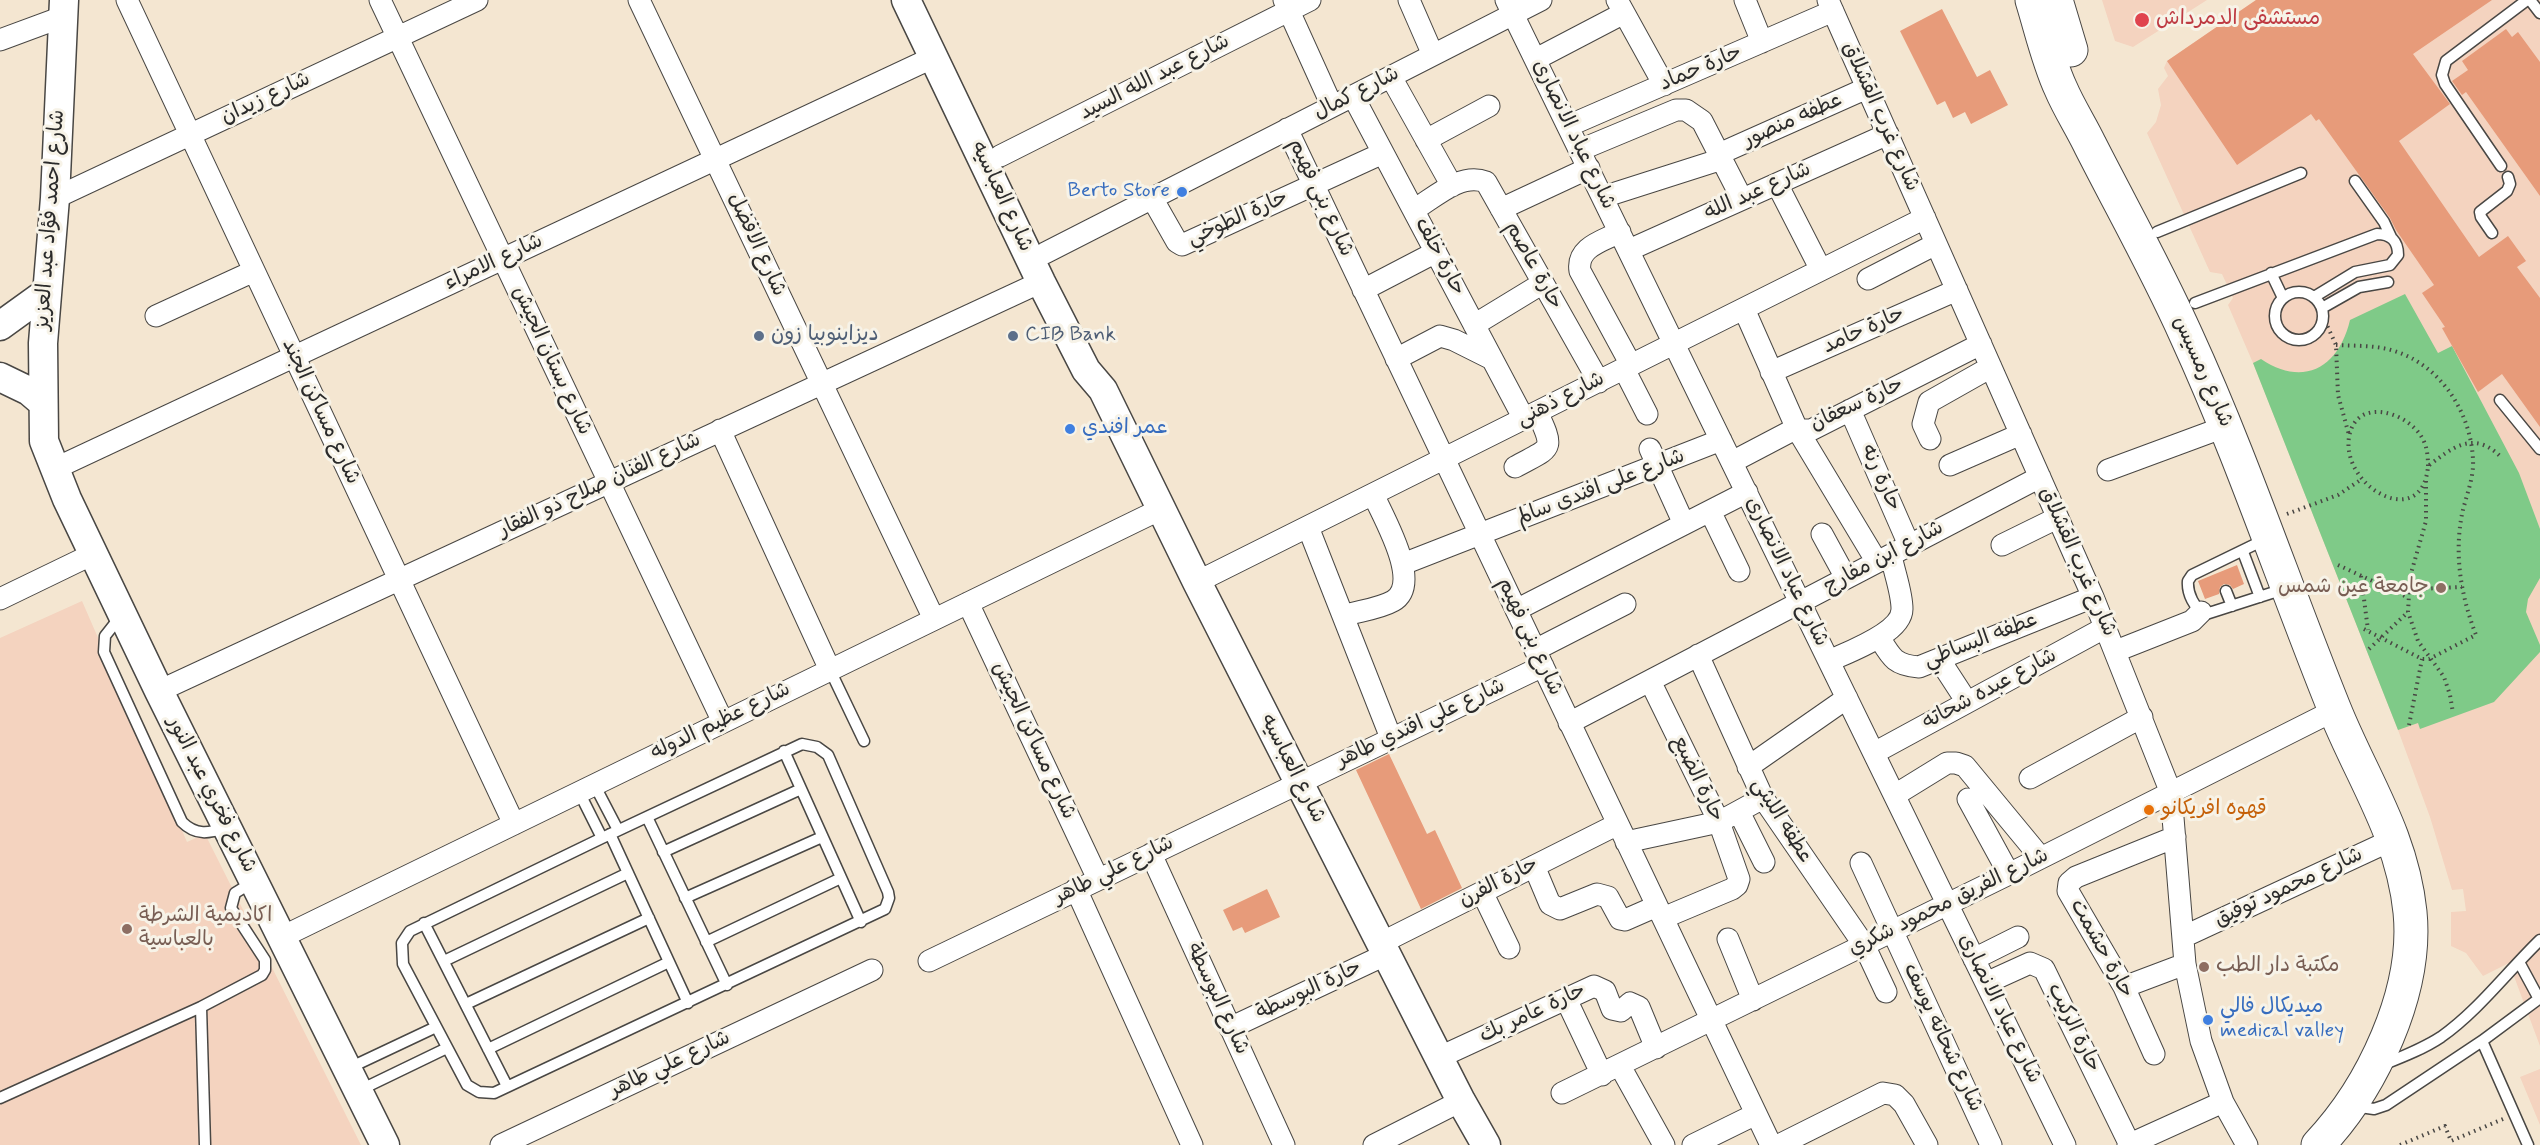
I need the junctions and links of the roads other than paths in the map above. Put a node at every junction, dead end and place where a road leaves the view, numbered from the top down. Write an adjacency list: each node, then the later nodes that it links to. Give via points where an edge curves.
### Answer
1 (127, 0): 35 (street, شارع مساكن الجند)
2 (380, 0): 20 (street, شارع بستان الجيش)
3 (477, 0): 20 (street, شارع زيدان)
4 (639, 0): 41 (street, شارع الافضل)
5 (906, 0): 24 (main road, شارع العباسيه)
6 (927, 0): 38 (main road, شارع العباسيه)
7 (1310, 0): 14 (street, شارع عبد الله السيد)
8 (1409, 0): 23 (street)
9 (1541, 0): 16 (street, شارع كمال)
10 (1745, 0): 22 (street)
11 (2032, 0): 99 (main road, شارع رمسيس, via 2060,88 2176,311)
12 (2056, 0): 56 (main road, شارع رمسيس, via 2081,83)
13 (2529, 0): 19 (lane); 42 (lane, via 2446,61 2442,68 2445,84)
14 (1287, 5): 30 (street); 38 (street, شارع عبد الله السيد)
15 (1831, 6): 22 (street, حارة حماد); 28 (street, شارع غرب القشلاق)
16 (1510, 7): 23 (street, شارع كمال); 25 (street, شارع عباد الانصارى)
17 (1621, 7): 25 (street); 27 (street)
18 (63, 8): 21 (street); 50 (main road, شارع احمد فؤاد عبد العزيز)
19 (2540, 13)
20 (398, 37): 35 (street, شارع زيدان); 63 (street, شارع بستان الجيش)
21 (0, 40)
22 (1762, 42): 27 (street, حارة حماد)
23 (1433, 55): 26 (street, شارع كمال)
24 (934, 57): 41 (street, شارع الامراء); 68 (main road, شارع العباسيه)
25 (1536, 59): 32 (street, شارع عباد الانصارى)
26 (1391, 77): 29 (street, شارع كمال); 36 (street)
27 (1664, 85): 32 (street, حارة حماد)
28 (1867, 88): 34 (street, شارع غرب القشلاق); 39 (street, عطفه منصور)
29 (1353, 96): 30 (street, شارع كمال); 37 (street, حارة خلف)
30 (1332, 106): 33 (street, شارع كمال)
31 (1489, 106): 36 (street)
32 (1568, 126): 40 (street, شارع عباد الانصارى)
33 (1287, 129): 47 (street, شارع بنى فهيم); 51 (street, شارع كمال)
34 (1888, 134): 46 (street, شارع عبد الله); 55 (street, شارع غرب القشلاق)
35 (190, 135): 50 (street, شارع زيدان); 65 (street, شارع مساكن الجند)
36 (1426, 140): 48 (street)
37 (1383, 153): 47 (street); 54 (street, حارة خلف)
38 (1000, 156): 62 (main road, شارع العباسيه)
39 (1721, 157): 40 (street, via 1702,121 1686,110 1676,110); 49 (street, عطفه منصور); 52 (street)
40 (1585, 159): 49 (street, شارع عباد الانصارى); 53 (street)
41 (715, 160): 63 (street, شارع الامراء); 92 (street, شارع الافضل)
42 (2501, 166)
43 (2301, 173): 56 (lane)
44 (2508, 177): 57 (lane, via 2507,191 2480,212)
45 (2355, 181): 58 (lane)
46 (1777, 184): 52 (street, شارع عبد الله); 64 (street)
47 (1313, 185): 51 (street, حارة الطوخي, via 1182,245); 71 (street, شارع بنى فهيم)
48 (1452, 186): 53 (street, حارة عاصم, via 1464,179 1486,182); 54 (street, حارة عاصم)
49 (1603, 197): 59 (street, شارع عباد الانصارى)
50 (55, 198): 73 (main road, شارع احمد فؤاد عبد العزيز)
51 (1152, 198): 62 (street, شارع كمال)
52 (1742, 199): 59 (street, شارع عبد الله)
53 (1501, 209): 70 (street, حارة عاصم)
54 (1414, 210): 61 (street, حارة خلف)
55 (1925, 218): 60 (street, شارع غرب القشلاق); 64 (street, شارع ذهنى)
56 (2157, 232): 76 (main road, شارع رمسيس)
57 (2492, 233)
58 (2391, 237): 66 (lane, via 2377,234); 74 (lane, via 2398,255 2390,265 2355,272)
59 (1624, 241): 82 (street, شارع عباد الانصارى); 87 (street, شارع عبد الله, via 1585,250 1579,263)
60 (1936, 244): 67 (street); 72 (street, شارع غرب القشلاق)
61 (1436, 252): 71 (street); 80 (street, حارة خلف)
62 (1045, 253): 93 (main road, شارع العباسيه, via 1097,365)
63 (503, 259): 84 (street, شارع الامراء); 115 (street, شارع بستان الجيش)
64 (1821, 270): 77 (street, شارع ذهنى)
65 (254, 271): 79 (street); 84 (street, شارع مساكن الجند)
66 (2271, 273): 75 (lane); 76 (lane)
67 (1868, 279)
68 (1041, 282): 92 (street, شارع الفنان صلاح ذو الفقار); 93 (main road, شارع العباسيه, via 1086,370)
69 (2388, 282): 78 (lane, via 2359,287)
70 (1543, 283): 80 (street); 91 (street, حارة عاصم)
71 (1364, 290): 85 (street, شارع بنى فهيم)
72 (1957, 290): 83 (street, شارع غرب القشلاق); 89 (street, حارة حامد)
73 (47, 292): 81 (main road); 95 (main road, شارع احمد فؤاد عبد العزيز)
74 (2314, 297): 75 (lane, via 2295,292); 78 (lane)
75 (2283, 298): 78 (lane, via 2275,315 2277,325 2289,339 2308,339 2316,334)
76 (2195, 303): 125 (main road, شارع رمسيس, via 2246,423)
77 (1744, 309): 82 (street, شارع ذهنى); 89 (street)
78 (2323, 313)
79 (156, 316)
80 (1474, 325): 86 (street, حارة خلف)
81 (0, 326)
82 (1674, 344): 87 (street, شارع ذهنى); 104 (street, شارع عباد الانصارى)
83 (1981, 344): 88 (street, شارع غرب القشلاق); 96 (street, حارة سعفان)
84 (295, 357): 112 (street, شارع الامراء); 132 (street, شارع مساكن الجند)
85 (1396, 359): 86 (street, via 1440,336); 108 (street, شارع بنى فهيم)
86 (1492, 359): 98 (street, حارة خلف)
87 (1627, 367): 91 (street, شارع ذهنى); 97 (street)
88 (1991, 367): 102 (street, شارع غرب القشلاق); 103 (street, via 1929,402 1923,424)
89 (1771, 372): 100 (street)
90 (0, 377): 95 (main road)
91 (1599, 381): 98 (street, شارع ذهنى)
92 (822, 383): 101 (street, شارع الفنان صلاح ذو الفقار); 146 (street, شارع الافضل)
93 (1103, 390): 118 (main road, شارع العباسيه)
94 (2500, 400): 106 (lane)
95 (42, 402): 105 (main road, شارع احمد فؤاد عبد العزيز)
96 (1850, 410): 100 (street, حارة سعفان, via 1811,430); 128 (street, حارة رنه)
97 (1647, 414)
98 (1530, 416): 108 (street, شارع ذهنى); 111 (street, حارة خلف, via 1549,438 1549,444)
99 (2227, 426): 113 (street); 125 (main road, شارع رمسيس)
100 (1797, 429): 109 (street, حارة سعفان); 128 (street)
101 (720, 430): 115 (street, شارع الفنان صلاح ذو الفقار); 154 (street)
102 (2021, 434): 110 (street); 114 (street, شارع غرب القشلاق)
103 (1930, 439)
104 (1721, 440): 107 (street, شارع على افندى سالم); 109 (street, شارع عباد الانصارى)
105 (44, 441): 112 (main road, شارع فخري عبد النور)
106 (2540, 449)
107 (1654, 457): 121 (street); 124 (street, شارع على افندى سالم)
108 (1444, 459): 117 (street, شارع ذهنى); 124 (street, شارع بنى فهيم)
109 (1732, 462): 116 (street, شارع عباد الانصارى)
110 (1950, 465)
111 (1515, 467)
112 (54, 470): 127 (main road, شارع فخري عبد النور)
113 (2108, 470)
114 (2040, 477): 120 (street, شارع غرب القشلاق); 128 (street, شارع ابن مفارج)
115 (609, 482): 132 (street, شارع الفنان صلاح ذو الفقار); 161 (street, شارع بستان الجيش)
116 (1747, 492): 119 (street); 138 (street, شارع عباد الانصارى)
117 (1373, 494): 122 (street, شارع ذهنى); 129 (street)
118 (1161, 508): 133 (main road, شارع العباسيه); 139 (street, شارع عظيم الدوله)
119 (1710, 511): 121 (street); 130 (street)
120 (2057, 518): 126 (street); 136 (street, شارع غرب القشلاق)
121 (1684, 524): 142 (street)
122 (1308, 527): 133 (street, شارع ذهنى); 145 (street)
123 (1822, 534): 131 (street)
124 (1480, 535): 129 (street, شارع على افندى سالم); 142 (street, شارع بنى فهيم)
125 (2264, 535): 135 (main road, شارع رمسيس); 143 (lane, via 2216,568 2192,575 2188,581 2192,598); 167 (main road, شارع رمسيس, via 2355,708)
126 (2002, 545)
127 (93, 554): 137 (street); 144 (main road, شارع فخري عبد النور)
128 (1892, 554): 131 (street, شارع ابن مفارج); 148 (street, via 1902,610 1897,623)
129 (1403, 564): 145 (street, via 1406,577 1394,601)
130 (1739, 571)
131 (1846, 578): 138 (street, شارع ابن مفارج)
132 (399, 579): 156 (street, شارع الفنان صلاح ذو الفقار); 180 (street, شارع مساكن الجند)
133 (1197, 582): 170 (main road, شارع العباسيه)
134 (2226, 591): 141 (lane)
135 (2274, 592): 141 (lane); 159 (main road, شارع رمسيس)
136 (2093, 597): 147 (street, شارع غرب القشلاق); 152 (street, عطفه البساطي)
137 (0, 599)
138 (1800, 602): 150 (street, شارع ابن مفارج); 153 (street, شارع عباد الانصارى)
139 (968, 603): 146 (street, شارع عظيم الدوله); 196 (street, شارع مساكن الجيش)
140 (1625, 604): 151 (street, شارع علي افندي طاهر)
141 (2232, 606): 143 (lane, via 2211,614)
142 (1516, 610): 151 (street, شارع بنى فهيم)
143 (2201, 612): 149 (street, via 2192,621)
144 (122, 614): 156 (main road, شارع فخري عبد النور); 181 (lane, via 105,636 104,652 182,822 200,833)
145 (1343, 616): 163 (street)
146 (934, 619): 154 (street, شارع عظيم الدوله)
147 (2106, 627): 149 (street, شارع غرب القشلاق); 158 (street, شارع عبده شحاته)
148 (1879, 637): 152 (street, عطفه البساطي, via 1891,658 1904,666 1919,667); 153 (street)
149 (2116, 651): 160 (street, شارع غرب القشلاق)
150 (1698, 655): 155 (street, شارع ابن مفارج); 168 (street, عطفه الليثي)
151 (1539, 658): 162 (street, شارع بنى فهيم); 163 (street, شارع علي افندي طاهر)
152 (1939, 659): 158 (street)
153 (1829, 661): 157 (street, شارع عباد الانصارى)
154 (830, 670): 161 (street, شارع عظيم الدوله); 164 (lane)
155 (1650, 681): 162 (street, شارع ابن مفارج); 179 (street, حارة الضبع)
156 (159, 691): 181 (main road, شارع فخري عبد النور)
157 (1847, 698): 166 (street, شارع عباد الانصارى); 168 (street)
158 (1967, 702): 166 (street, شارع عبده شحاته)
159 (2334, 710): 167 (main road, شارع رمسيس); 173 (street, شارع الفريق محمود شكري)
160 (2142, 717): 169 (street); 173 (street, شارع غرب القشلاق)
161 (723, 722): 171 (street, شارع عظيم الدوله)
162 (1569, 723): 182 (street, شارع بنى فهيم)
163 (1391, 738): 170 (street, شارع علي افندي طاهر)
164 (864, 741)
165 (784, 751): 172 (lane); 178 (lane); 204 (lane, via 802,744 828,755 888,892 885,909)
166 (1874, 753): 174 (street, شارع عباد الانصارى)
167 (2355, 753): 186 (main road, شارع رمسيس)
168 (1748, 766): 175 (street, عطفه الليثي)
169 (2030, 778)
170 (1299, 782): 188 (street, شارع علي طاهر); 214 (main road, شارع العباسيه)
171 (587, 788): 180 (street, شارع عظيم الدوله); 183 (lane); 183 (lane)
172 (801, 789): 184 (lane); 187 (lane)
173 (2171, 793): 185 (street, شارع غرب القشلاق); 189 (street, شارع الفريق محمود شكري)
174 (1894, 795): 189 (street, via 1947,763 1965,766); 201 (street, شارع عباد الانصارى)
175 (1763, 798): 177 (street, حارة الفرن); 213 (street, عطفه الليثي)
176 (1968, 799): 194 (street)
177 (1739, 812): 179 (street, حارة الفرن); 190 (street)
178 (647, 817): 183 (lane); 187 (lane)
179 (1719, 822): 182 (street, حارة الفرن); 202 (street, حارة الضبع, via 1739,879 1737,885)
180 (514, 824): 207 (street, شارع عظيم الدوله)
181 (228, 827): 197 (main road, شارع فخري عبد النور)
182 (1622, 833): 192 (street, حارة الفرن); 202 (street, شارع بنى فهيم)
183 (610, 834): 193 (lane); 205 (lane)
184 (822, 837): 195 (lane); 200 (lane)
185 (2175, 837): 209 (street, شارع غرب القشلاق); 225 (street, حارة حشمت, via 2069,883 2068,891)
186 (2394, 839): 209 (street, شارع محمود توفيق); 242 (main road, شارع رمسيس, via 2410,915 2409,958 2400,1001)
187 (663, 852): 200 (lane)
188 (1151, 854): 196 (street, شارع علي طاهر); 235 (street, شارع البوسطة)
189 (2041, 858): 194 (street, شارع الفريق محمود شكري)
190 (1764, 862)
191 (1861, 863): 206 (street, شارع شحاته يوسف)
192 (1534, 866): 199 (street, حارة الفرن); 202 (street, via 1555,908 1603,894 1620,919)
193 (628, 873): 203 (lane); 218 (lane)
194 (2009, 874): 201 (street, شارع الفريق محمود شكري)
195 (841, 878): 204 (lane); 212 (lane)
196 (1098, 879): 198 (street, شارع علي طاهر)
197 (255, 881): 207 (main road, شارع فخري عبد النور); 232 (lane, via 235,893 231,908 265,960 265,970)
198 (1076, 889): 217 (street, شارع علي طاهر); 256 (street)
199 (1482, 892): 214 (street, حارة الفرن); 215 (street)
200 (685, 898): 212 (lane)
201 (1947, 904): 206 (street, شارع الفريق محمود شكري); 216 (street, شارع عباد الانصارى)
202 (1660, 912): 233 (street, شارع بنى فهيم)
203 (649, 918): 219 (lane); 231 (lane)
204 (861, 922): 224 (lane)
205 (424, 923): 218 (lane); 234 (lane, via 405,937 401,957)
206 (1892, 932): 213 (street, شارع الفريق محمود شكري); 264 (street, شارع شحاته يوسف)
207 (282, 937): 244 (main road, شارع فخري عبد النور)
208 (2018, 937): 216 (street)
209 (2183, 937): 221 (street, شارع غرب القشلاق)
210 (1728, 939): 229 (street)
211 (2540, 940): 220 (lane)
212 (706, 942): 224 (lane)
213 (1864, 945): 226 (street, عطفه الليثي); 229 (street, شارع الفريق محمود شكري)
214 (1384, 948): 235 (street, حارة البوسطة); 241 (main road, شارع العباسيه)
215 (1509, 948)
216 (1974, 959): 223 (street, شارع عباد الانصارى)
217 (929, 960)
218 (444, 961): 231 (lane)
219 (669, 962): 230 (lane); 239 (lane)
220 (2518, 962): 227 (lane); 242 (lane, via 2442,1036)
221 (2186, 964): 225 (street); 249 (street, شارع غرب القشلاق, via 2201,1041)
222 (872, 970): 255 (street, شارع علي طاهر)
223 (1986, 983): 265 (street, شارع عباد الانصارى); 266 (street, حارة الركيب, via 2030,963 2043,969)
224 (727, 985): 230 (lane)
225 (2124, 987): 240 (street, حارة حشمت)
226 (1886, 993)
227 (2539, 998): 236 (lane)
228 (1566, 999): 238 (street, حارة عامر بك, via 1594,986 1605,991 1612,1009 1621,1011 1630,1003 1635,1004); 241 (street, حارة عامر بك); 243 (street)
229 (1753, 1000): 233 (street, شارع الفريق محمود شكري)
230 (688, 1003): 245 (lane)
231 (465, 1004): 239 (lane)
232 (201, 1007): 247 (lane); 253 (lane)
233 (1712, 1021): 238 (street, شارع الفريق محمود شكري); 251 (street, شارع بنى فهيم)
234 (436, 1027): 237 (lane); 244 (lane)
235 (1230, 1028): 257 (street, شارع البوسطة)
236 (2482, 1041): 250 (lane, via 2381,1108); 269 (lane)
237 (447, 1048): 244 (lane); 245 (lane, via 471,1089 486,1094)
238 (1656, 1048): 243 (street, شارع الفريق محمود شكري)
239 (488, 1049): 245 (lane)
240 (2154, 1054)
241 (1440, 1057): 248 (main road, شارع العباسيه)
242 (2372, 1069): 250 (main road, شارع رمسيس)
243 (1611, 1070): 246 (street, شارع الفريق محمود شكري); 259 (street)
244 (352, 1080): 254 (main road, شارع فخري عبد النور)
245 (507, 1086)
246 (1562, 1093)
247 (0, 1098)
248 (1461, 1101): 252 (street, via 1403,1135); 258 (main road, شارع العباسيه)
249 (2223, 1102): 266 (street); 267 (street, شارع غرب القشلاق)
250 (2351, 1105): 268 (main road, شارع رمسيس)
251 (1756, 1114): 260 (street); 261 (street, شارع بنى فهيم)
252 (1377, 1144)
253 (205, 1145)
254 (385, 1145)
255 (501, 1145)
256 (1192, 1145)
257 (1284, 1145)
258 (1486, 1145)
259 (1664, 1145)
260 (1693, 1145)
261 (1771, 1145)
262 (1779, 1145): 263 (street, via 1882,1093 1895,1095 1904,1104)
263 (1927, 1145)
264 (1991, 1145)
265 (2065, 1145)
266 (2129, 1145)
267 (2247, 1145)
268 (2318, 1145)
269 (2528, 1145)

